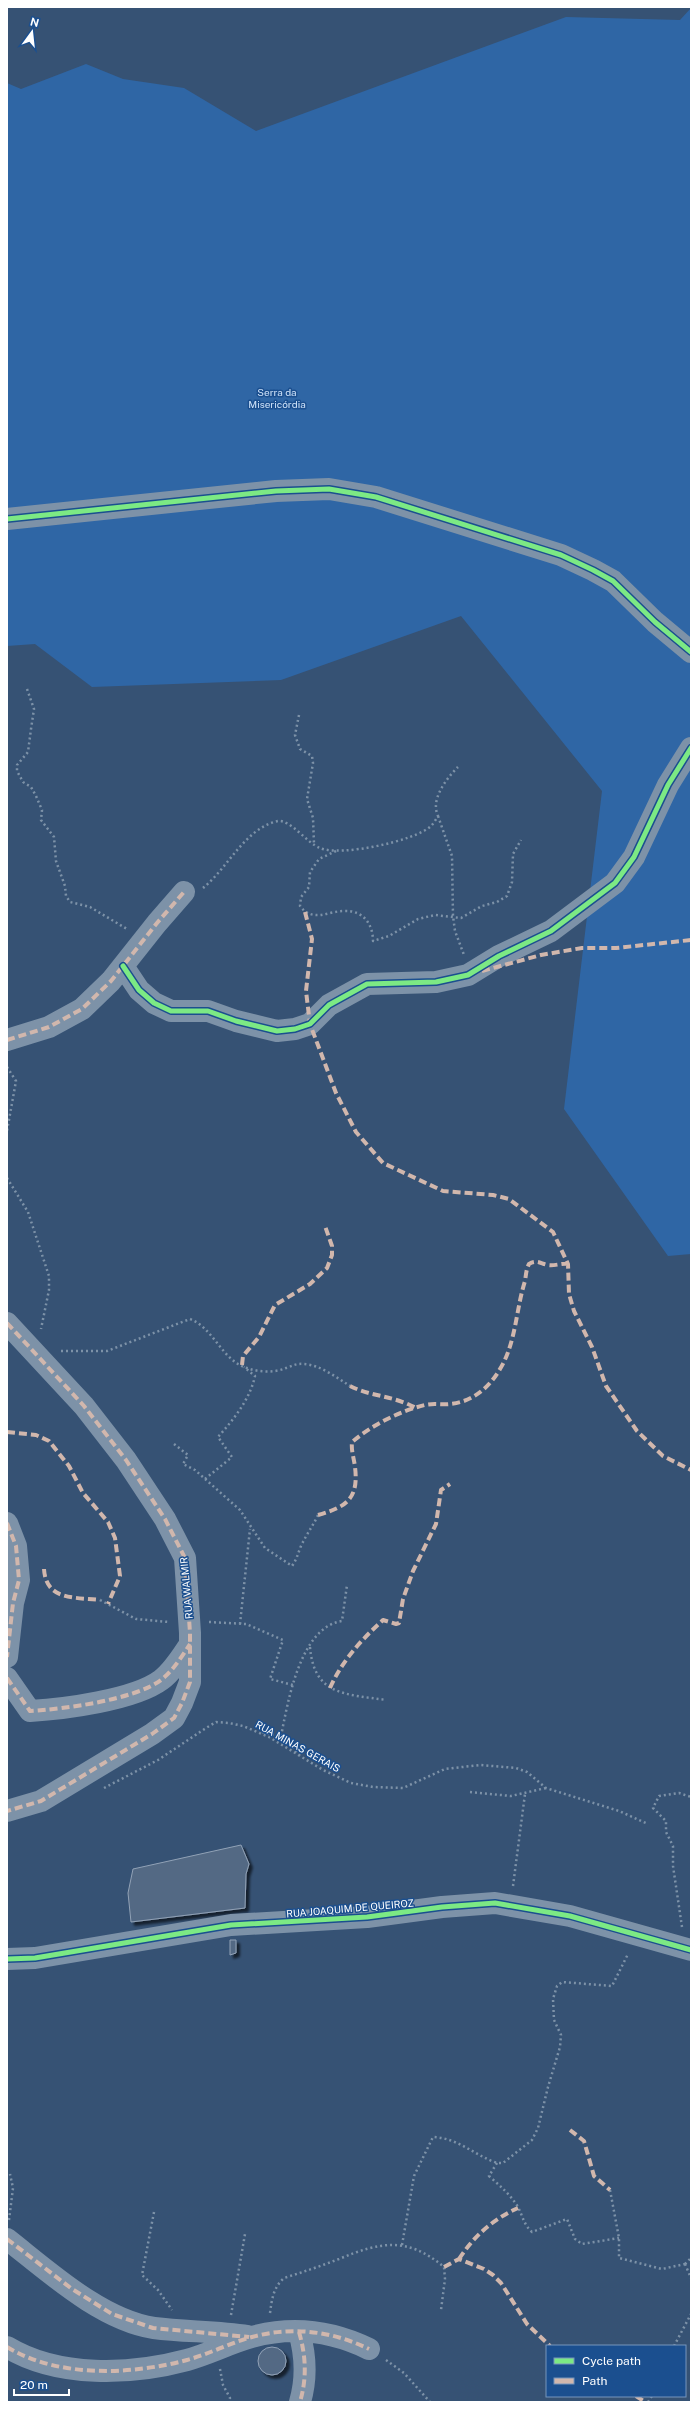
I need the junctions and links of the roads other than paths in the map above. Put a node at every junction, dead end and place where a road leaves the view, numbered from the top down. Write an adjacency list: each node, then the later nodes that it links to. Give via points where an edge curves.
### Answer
1 (7, 519): 2 (street, via 276,491 329,489 376,497 561,555 593,570 613,581)
2 (691, 652)
3 (691, 748): 5 (street, via 668,785 634,857 615,883 551,931 499,956 468,975 436,982 367,984 329,1005 310,1024 277,1031 208,1011 171,1011 154,1003 139,990)
4 (184, 892): 5 (street)
5 (123, 966): 6 (street, via 94,999 69,1018)
6 (7, 1040)
7 (7, 1324): 9 (street, RUA WALMIR, via 38,1352 84,1406 126,1460 165,1519 185,1558)
8 (7, 1523): 10 (street, via 16,1546 19,1580 13,1603)
9 (189, 1629): 11 (street, via 169,1673 154,1685 120,1696 55,1710 30,1712); 12 (street, RUA WALMIR, via 190,1682 174,1718 41,1801)
10 (7, 1657)
11 (7, 1678)
12 (7, 1811)
13 (687, 1949): 14 (street, RUA JOAQUIM DE QUEIROZ, via 570,1916 510,1904 474,1904 367,1917 231,1925 35,1958)
14 (7, 1960)
15 (8, 2230): 17 (street, via 85,2298 112,2314 153,2328 174,2329)
16 (299, 2332): 17 (street); 19 (street, via 335,2335); 20 (street, via 305,2366 305,2385)
17 (225, 2341): 18 (street, via 187,2360 158,2367 109,2370 57,2366 22,2355)
18 (7, 2346)
19 (370, 2349)
20 (300, 2402)

